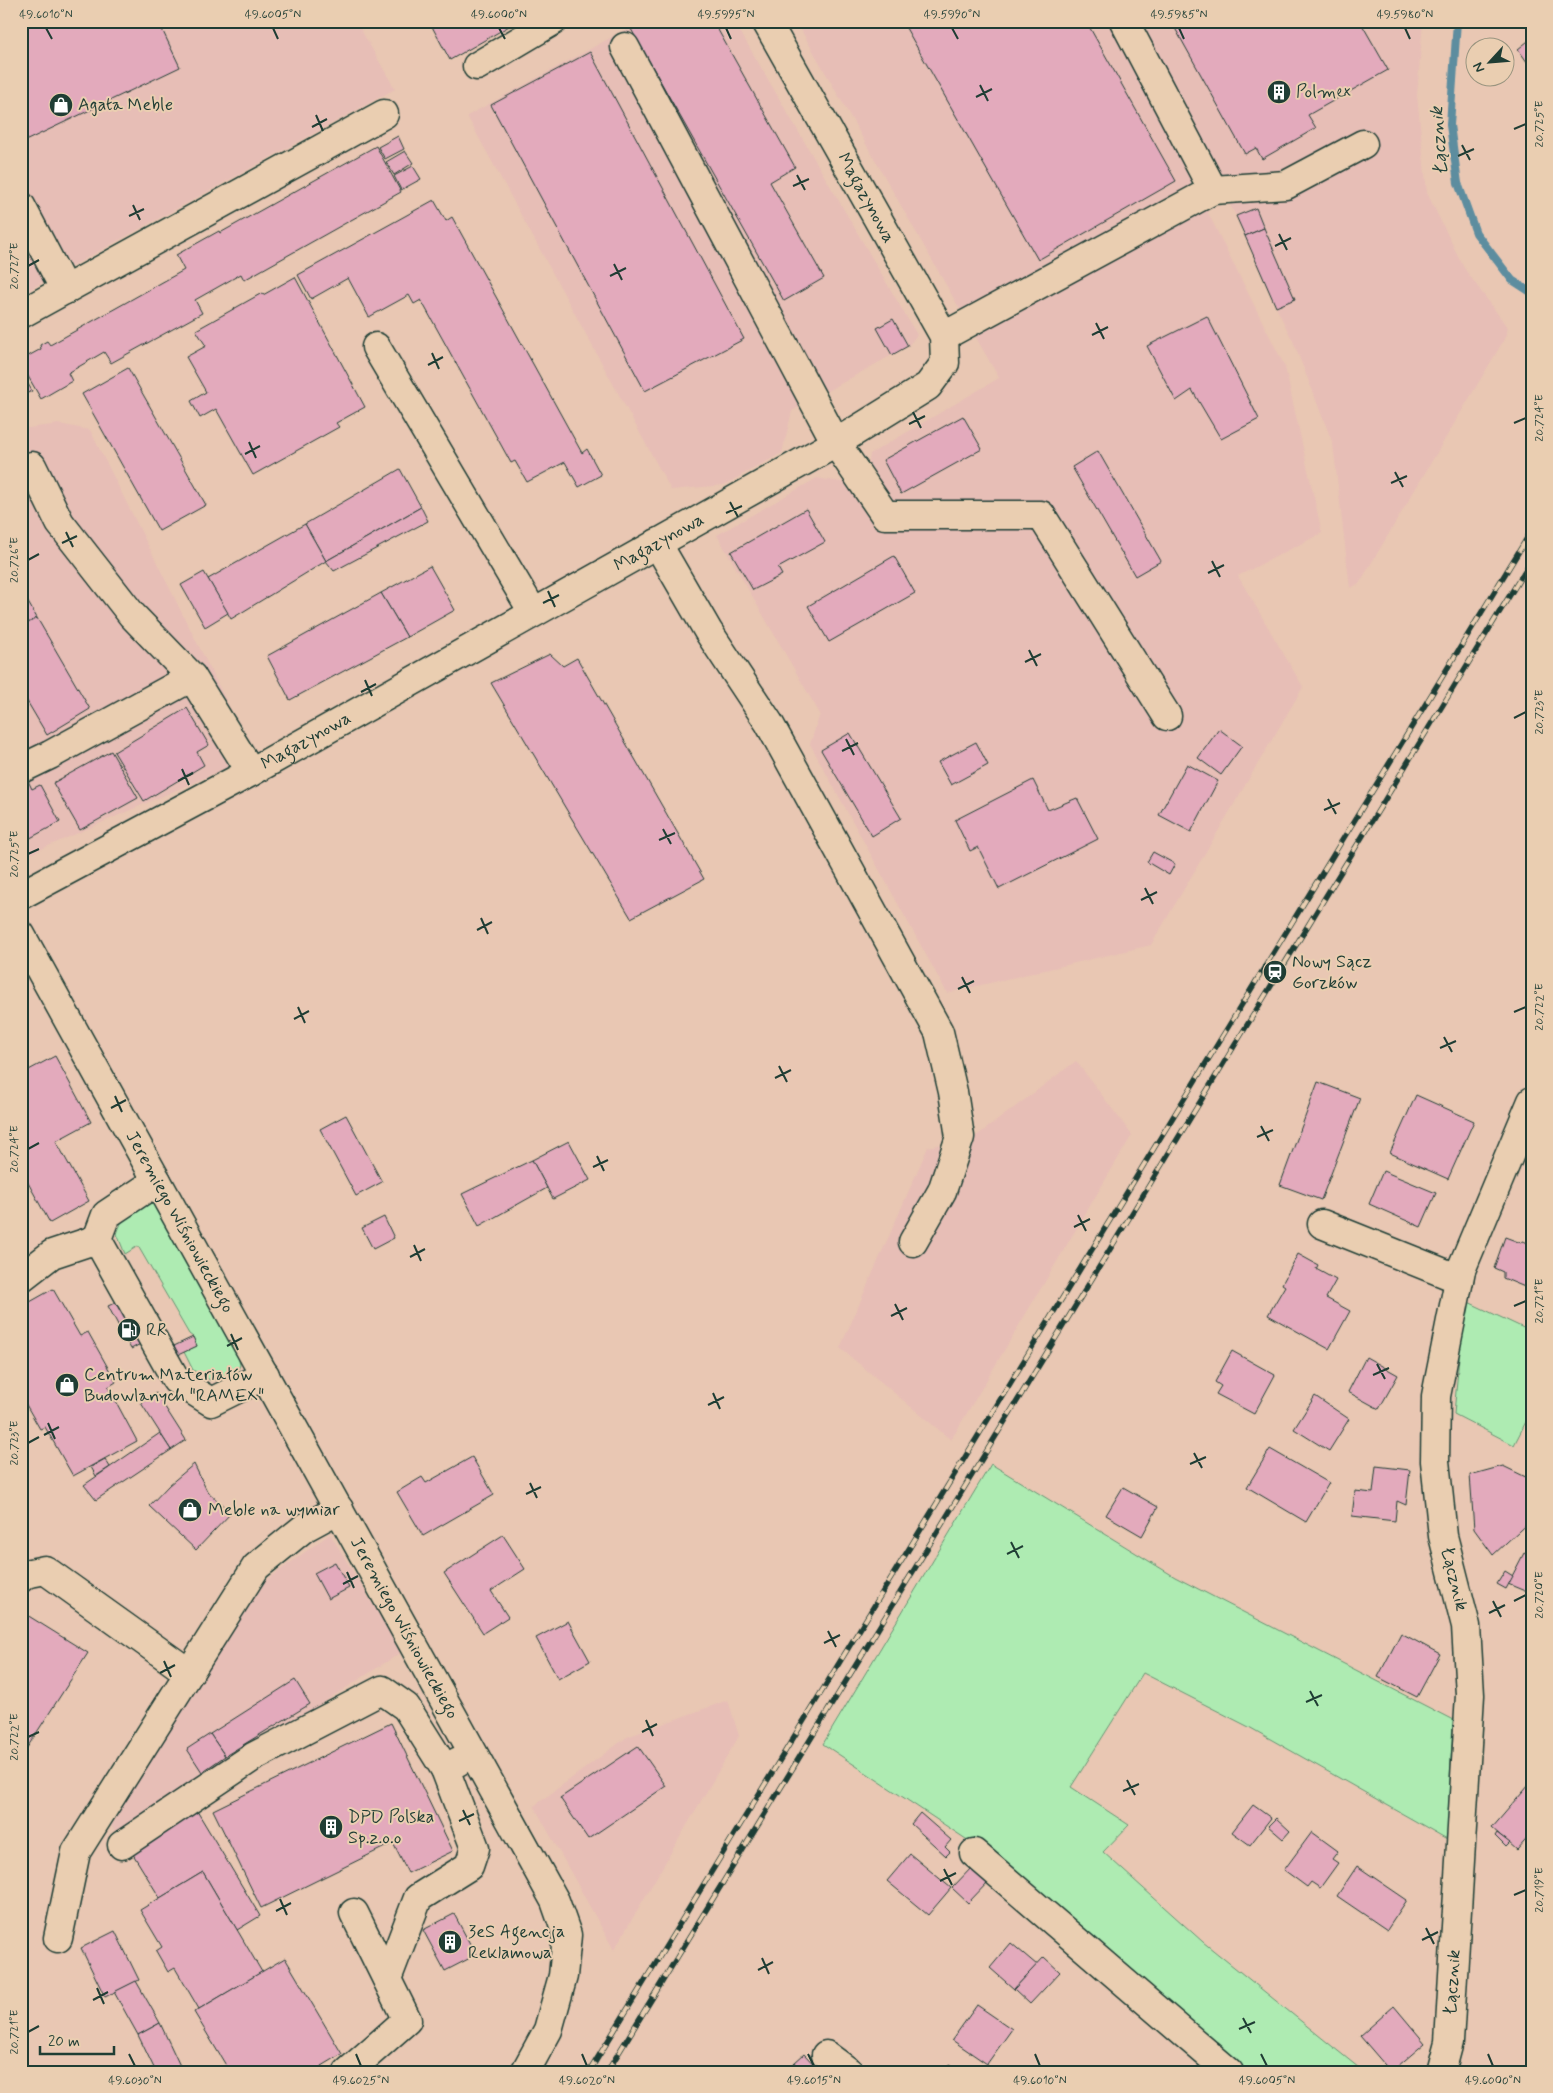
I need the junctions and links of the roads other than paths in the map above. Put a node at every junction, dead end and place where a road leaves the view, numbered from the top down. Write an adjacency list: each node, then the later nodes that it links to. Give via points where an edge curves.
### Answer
1 (553, 21): 5 (street)
2 (766, 21): 12 (street, Magazynowa)
3 (1124, 21): 8 (street)
4 (625, 47): 14 (street)
5 (477, 66)
6 (384, 114): 10 (street)
7 (1363, 144): 8 (street, via 1286,185)
8 (1213, 190): 12 (street)
9 (21, 206): 10 (street)
10 (65, 290): 11 (street)
11 (21, 314)
12 (944, 336): 14 (street, Magazynowa, via 945,363 928,386)
13 (376, 347): 17 (street)
14 (836, 443): 16 (street, Magazynowa); 19 (street, via 885,515 1042,515)
15 (32, 466): 18 (street, via 60,523 132,615)
16 (657, 543): 17 (street, Magazynowa); 28 (street, via 708,631 768,723 939,1032 954,1092 960,1137 942,1191)
17 (533, 612): 21 (street, Magazynowa)
18 (192, 677): 20 (street); 21 (street)
19 (1167, 716)
20 (21, 769)
21 (251, 772): 22 (street, Magazynowa)
22 (21, 894)
23 (21, 935): 25 (street, Jeremiego Wiśniowieckiego)
24 (1532, 1101): 30 (street, Łącznik)
25 (157, 1181): 27 (street, via 106,1215); 31 (street, Jeremiego Wiśniowieckiego)
26 (1322, 1224): 30 (street)
27 (96, 1239): 29 (street, via 52,1254); 31 (street, via 176,1380 211,1402)
28 (913, 1242)
29 (21, 1278)
30 (1459, 1279): 47 (street, Łącznik, via 1436,1396 1436,1460 1444,1536 1466,1626 1470,1695 1449,2042)
31 (264, 1375): 32 (street, Jeremiego Wiśniowieckiego)
32 (339, 1510): 34 (street, via 304,1528 256,1567); 35 (street, Jeremiego Wiśniowieckiego)
33 (21, 1578): 34 (street, via 25,1574 45,1570)
34 (189, 1673): 40 (street, via 76,1852)
35 (474, 1753): 36 (street); 44 (street, Jeremiego Wiśniowieckiego, via 555,1901 568,1935 563,1976 548,2030)
36 (445, 1769): 37 (street, via 406,1706 382,1690 253,1757); 41 (street, via 475,1848 469,1866 418,1898)
37 (122, 1845)
38 (974, 1853): 46 (street)
39 (354, 1913): 41 (street)
40 (58, 1938)
41 (387, 1979): 43 (street, via 408,2020)
42 (826, 2055): 45 (street)
43 (348, 2072)
44 (525, 2072)
45 (850, 2072)
46 (1229, 2072)
47 (1441, 2072)

